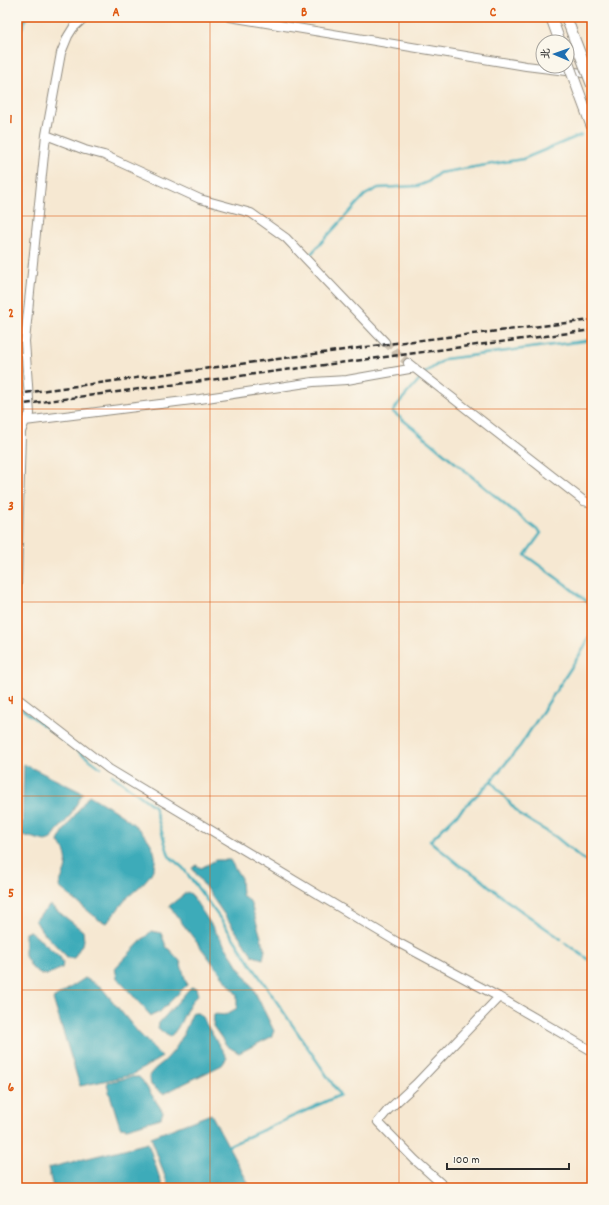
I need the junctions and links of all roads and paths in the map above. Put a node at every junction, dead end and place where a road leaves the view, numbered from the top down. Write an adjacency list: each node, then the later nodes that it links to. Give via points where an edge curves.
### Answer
1 (85, 17): 10 (street, via 68,36 60,53)
2 (230, 17): 7 (street, via 526,66)
3 (551, 17): 5 (street)
4 (566, 17): 8 (street, bridge)
5 (557, 34)
6 (572, 74): 9 (street, bridge)
7 (592, 74)
8 (592, 85)
9 (592, 127)
10 (46, 135): 11 (street, via 104,155 200,199 251,213 286,238); 12 (street, via 25,341 30,414)
11 (385, 342)
12 (25, 421): 13 (street, via 417,370 584,501); 14 (street, via 21,432)
13 (592, 503)
14 (17, 586)
15 (17, 698): 16 (street, via 109,769 397,942)
16 (499, 997): 17 (street); 18 (street, via 378,1122)
17 (592, 1051)
18 (446, 1188)

